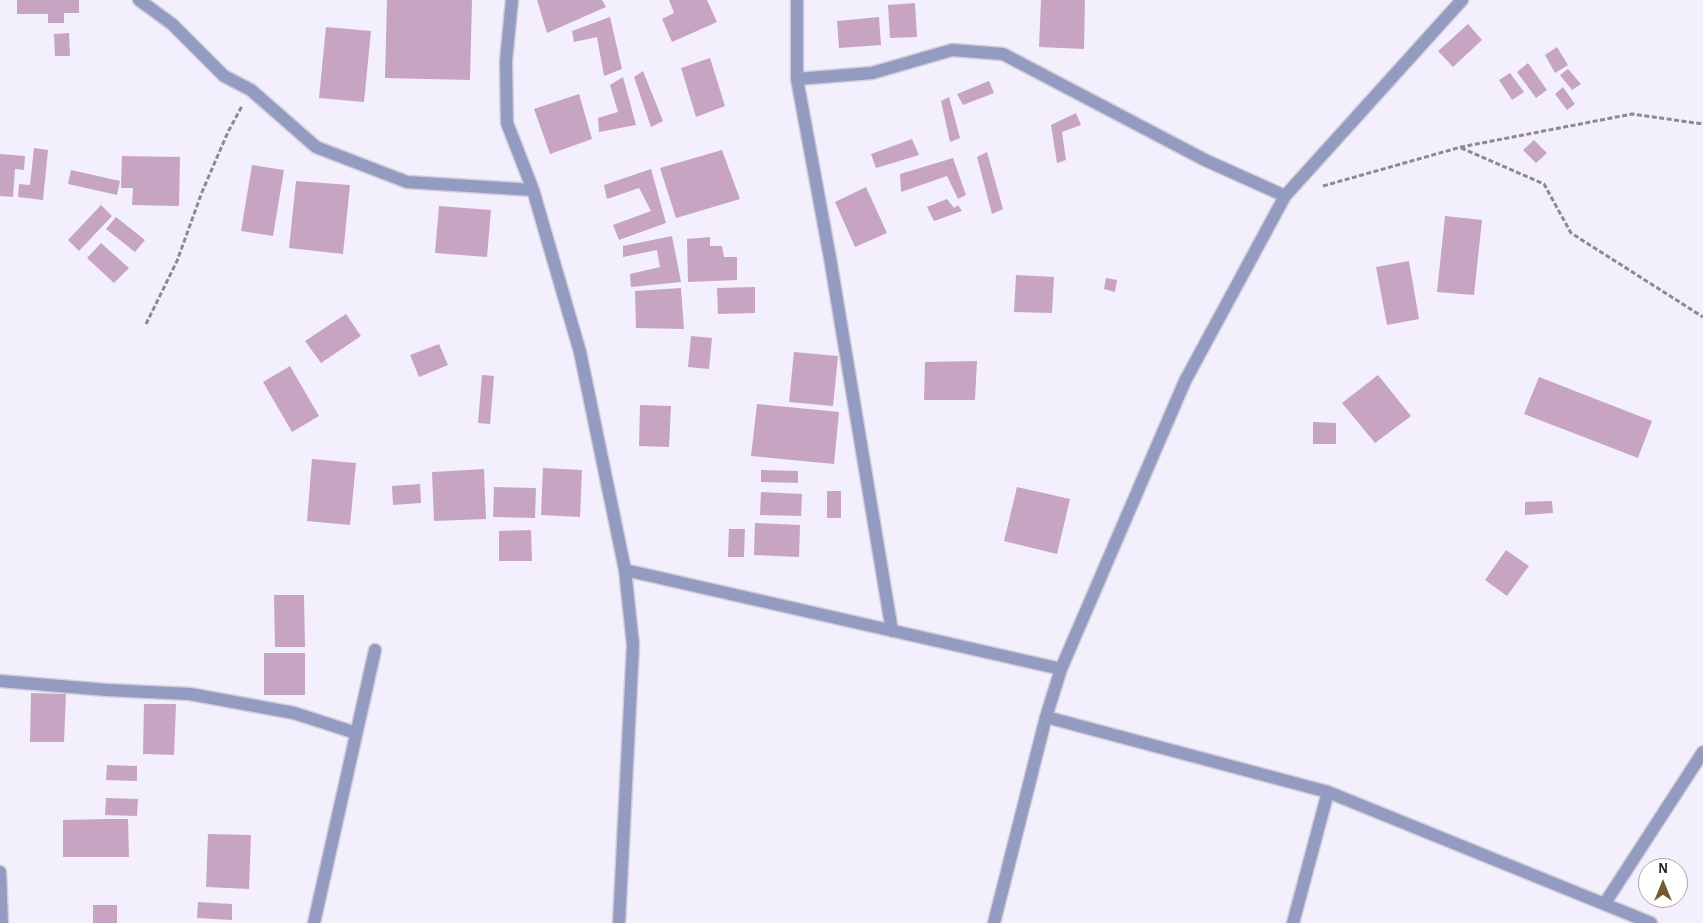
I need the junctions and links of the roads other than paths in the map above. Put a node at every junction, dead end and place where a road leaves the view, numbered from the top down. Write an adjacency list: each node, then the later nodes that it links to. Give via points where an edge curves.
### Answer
1 (139, 0): 6 (street, via 172,24 224,76 251,90 316,147 407,182)
2 (512, 0): 6 (street, via 506,61 507,123)
3 (797, 0): 5 (street)
4 (1462, 0): 7 (street)
5 (797, 79): 7 (street, via 872,73 952,50 1003,54 1206,160); 9 (street)
6 (533, 190): 8 (street, via 580,352)
7 (1284, 196): 11 (street, via 1185,381)
8 (625, 570): 9 (street); 21 (street, via 633,645)
9 (892, 631): 11 (street)
10 (375, 650): 14 (street)
11 (1061, 669): 13 (street)
12 (0, 681): 14 (street, via 190,694 294,713)
13 (1046, 717): 16 (street); 22 (street)
14 (356, 733): 20 (street)
15 (1703, 752): 18 (street)
16 (1328, 792): 18 (street); 23 (street)
17 (0, 872): 19 (street)
18 (1605, 903): 24 (street)
19 (2, 923)
20 (314, 923)
21 (619, 923)
22 (994, 923)
23 (1293, 923)
24 (1651, 923)

